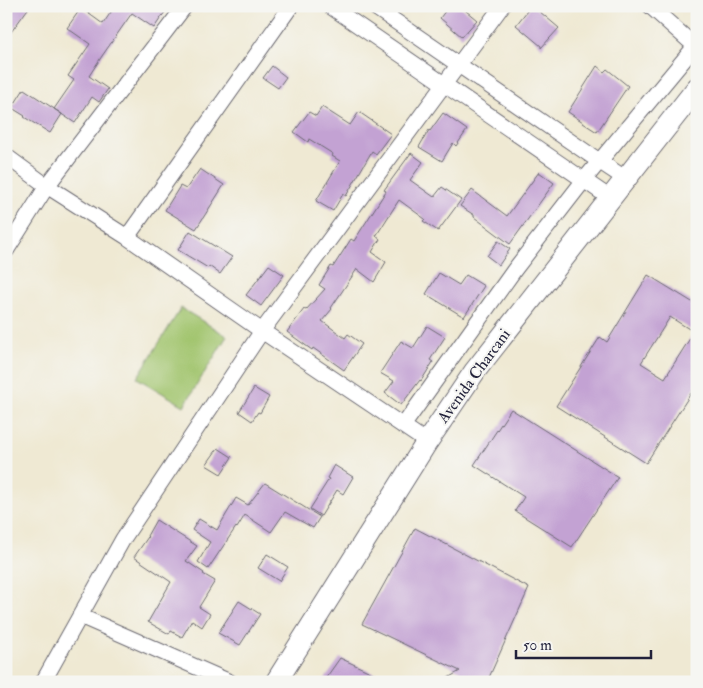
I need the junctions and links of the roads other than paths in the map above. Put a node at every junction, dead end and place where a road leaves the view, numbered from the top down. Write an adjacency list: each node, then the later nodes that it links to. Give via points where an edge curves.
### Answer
1 (185, 6): 15 (street)
2 (292, 6): 17 (street)
3 (330, 6): 9 (street)
4 (373, 6): 8 (street)
5 (502, 6): 8 (street)
6 (650, 6): 7 (street)
7 (696, 45): 12 (street)
8 (459, 65): 9 (street); 12 (street)
9 (444, 84): 14 (street); 19 (street)
10 (697, 88): 13 (main road, Avenida Charcani)
11 (6, 156): 15 (street)
12 (599, 161): 13 (street); 14 (street)
13 (626, 178): 16 (main road, Avenida Charcani)
14 (584, 180): 16 (street); 20 (street, via 515,269)
15 (48, 186): 17 (street); 18 (street)
16 (610, 198): 21 (main road, Avenida Charcani, via 474,371)
17 (127, 237): 19 (street)
18 (6, 251)
19 (262, 331): 20 (street); 22 (street, via 123,539)
20 (403, 426): 21 (street)
21 (427, 442): 25 (main road, Avenida Charcani)
22 (80, 616): 23 (street); 24 (street)
23 (43, 682)
24 (230, 682)
25 (276, 682)

